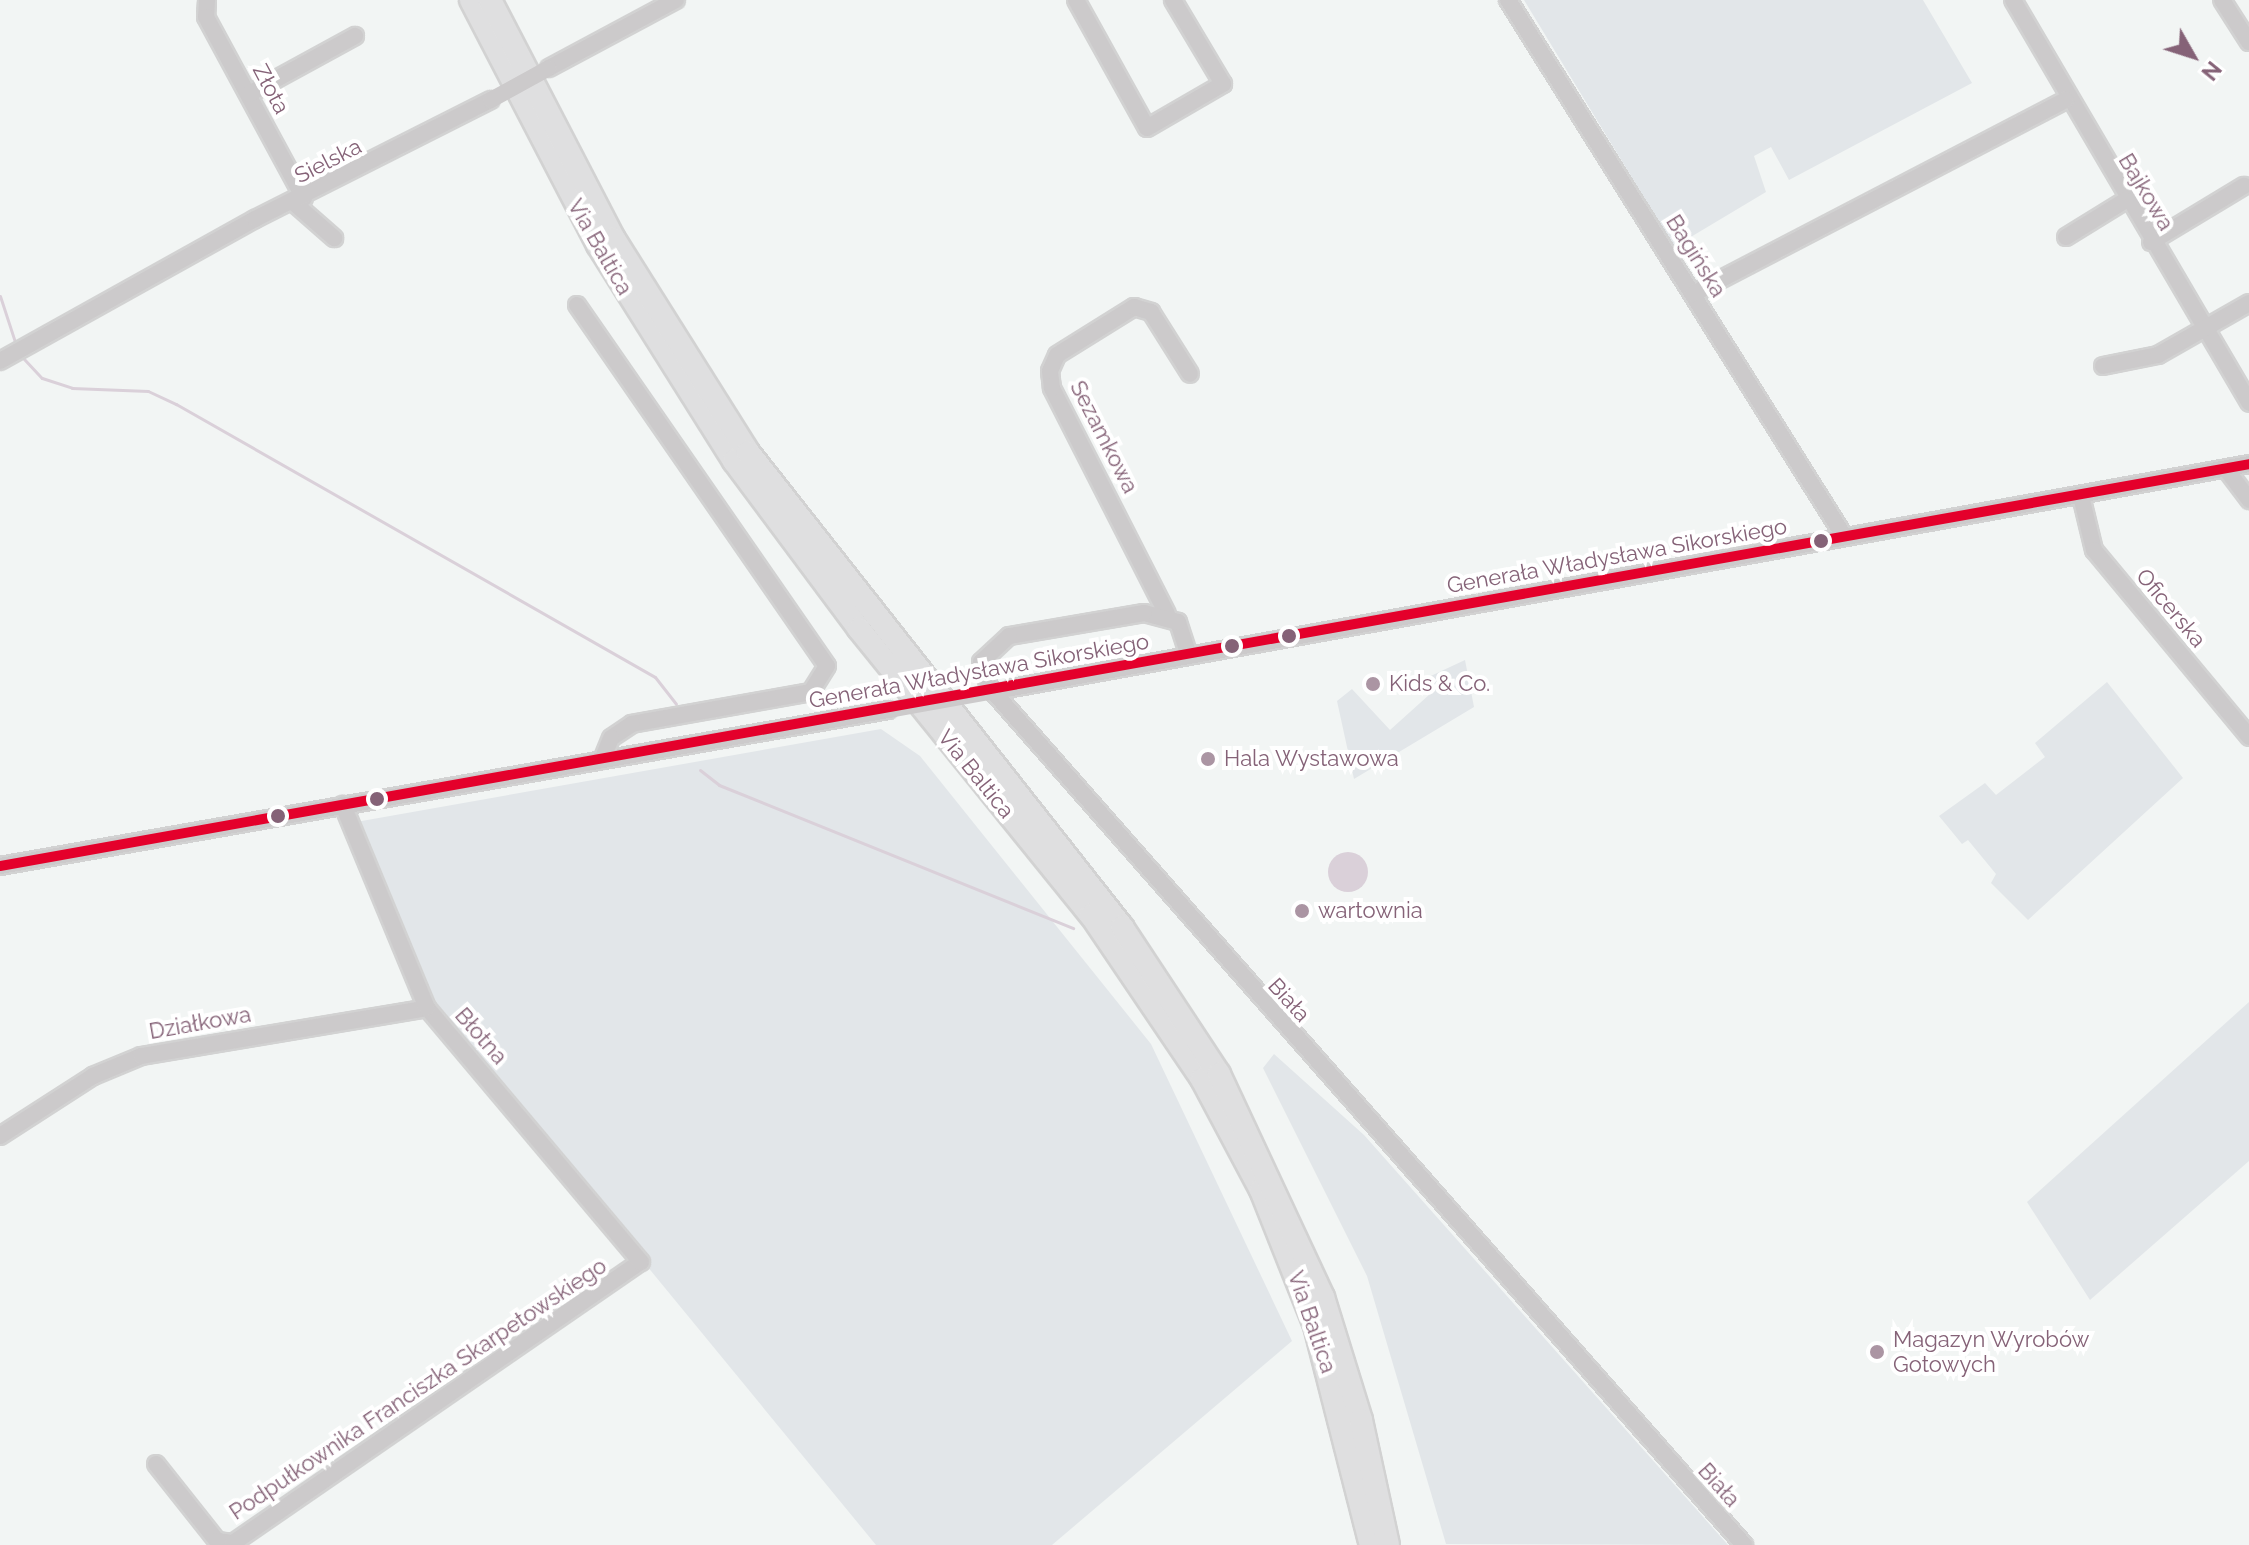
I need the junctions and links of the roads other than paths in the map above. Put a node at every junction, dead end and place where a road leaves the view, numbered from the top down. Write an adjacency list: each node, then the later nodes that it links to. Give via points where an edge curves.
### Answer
1 (207, 0): 12 (street, Złota, via 206,17)
2 (471, 0): 43 (highway, Via Baltica, via 592,235 734,461 868,641 1106,934 1202,1079 1261,1190 1315,1326)
3 (490, 0): 44 (highway, Via Baltica, via 614,239 748,452 1115,919 1219,1074 1323,1297 1361,1420)
4 (676, 0): 15 (street, Sielska, bridge)
5 (1076, 0): 6 (street, via 1147,128 1223,84)
6 (1173, 0)
7 (1508, 0): 20 (street, Bagińska)
8 (2013, 0): 13 (street, Bajkowa)
9 (2222, 0): 11 (street)
10 (355, 36): 12 (street)
11 (2249, 42)
12 (249, 94): 15 (street, Złota)
13 (2066, 100): 16 (street, Bajkowa); 20 (street)
14 (2244, 186): 19 (street)
15 (299, 200): 18 (street); 24 (street, Sielska)
16 (2126, 200): 17 (street); 19 (street, Bajkowa)
17 (2066, 237)
18 (334, 238)
19 (2151, 242): 23 (street, Bajkowa)
20 (1693, 294): 32 (street, Bagińska)
21 (2249, 303): 23 (street)
22 (577, 305): 36 (street, via 827,666 811,692 632,724 611,738)
23 (2204, 330): 25 (street, via 2158,355); 27 (street, Bajkowa)
24 (0, 361)
25 (2103, 366)
26 (1190, 374): 33 (street, Sezamkowa, via 1151,312 1134,307 1057,355 1050,371 1052,388)
27 (2249, 403)
28 (2249, 464): 29 (street, Generała Władysława Sikorskiego)
29 (2226, 469): 30 (street, Generała Władysława Sikorskiego); 31 (street)
30 (2081, 496): 32 (street, Generała Władysława Sikorskiego); 35 (street, Oficerska, via 2094,550)
31 (2249, 500)
32 (1844, 536): 34 (street, Generała Władysława Sikorskiego)
33 (1167, 614): 34 (street, via 1185,633); 45 (street, Biała, via 1009,636 986,652 982,674 1244,982)
34 (1189, 656): 36 (street, Generała Władysława Sikorskiego, bridge)
35 (2249, 737)
36 (602, 760): 37 (street, Generała Władysława Sikorskiego)
37 (343, 805): 38 (street, Generała Władysława Sikorskiego); 39 (street, Błotna)
38 (0, 866)
39 (427, 1008): 40 (street, Działkowa, via 141,1056 93,1076); 41 (street, Błotna)
40 (0, 1136)
41 (641, 1262): 42 (street, Podpułkownika Franciszka Skarpetowskiego, via 233,1543 217,1541)
42 (156, 1464)
43 (1371, 1545)
44 (1388, 1545)
45 (1744, 1545)

